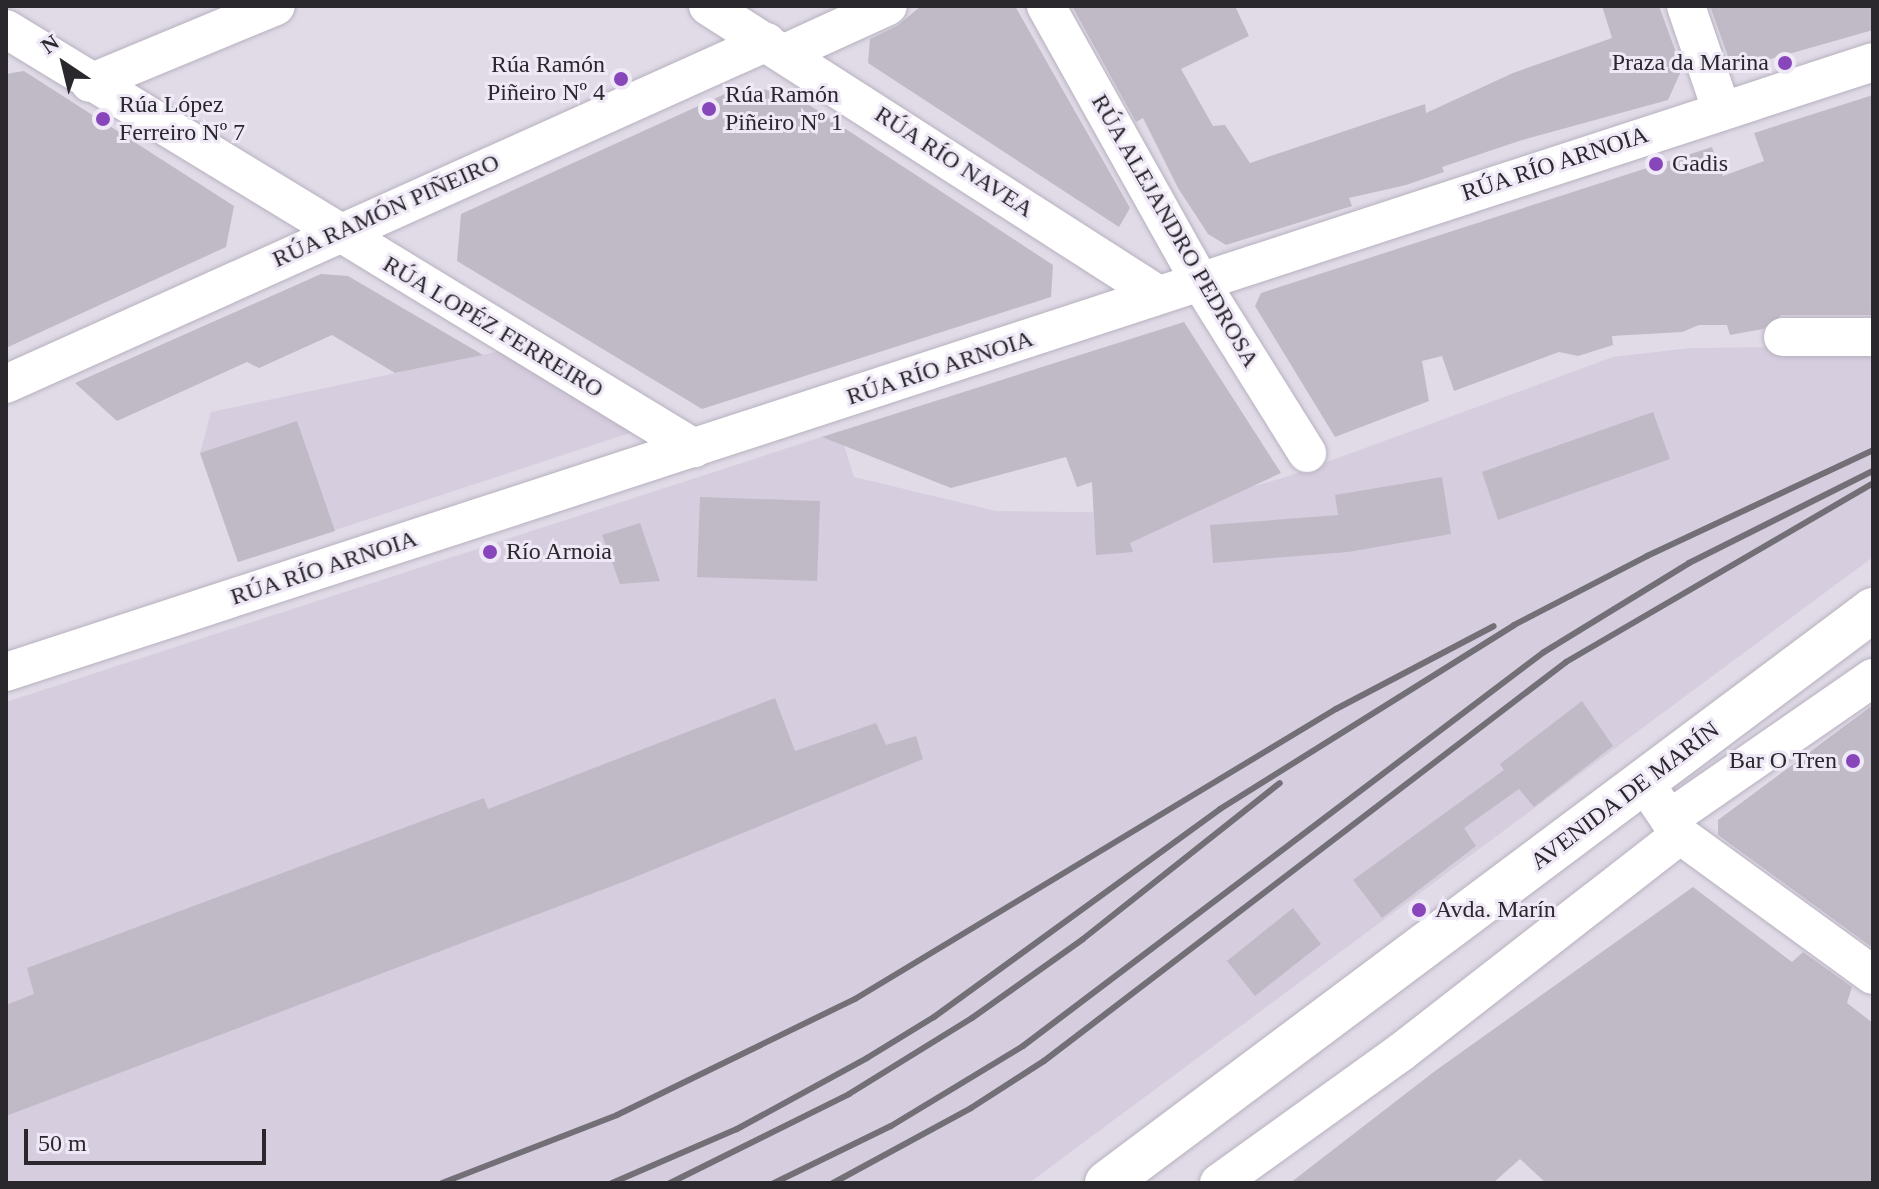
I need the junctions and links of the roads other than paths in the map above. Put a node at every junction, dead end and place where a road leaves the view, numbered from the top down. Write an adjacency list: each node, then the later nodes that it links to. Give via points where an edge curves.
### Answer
1 (16, 6): 7 (street)
2 (276, 6): 10 (street)
3 (708, 6): 8 (street, RÚA RÍO NAVEA)
4 (888, 6): 8 (street, RÚA RAMÓN PIÑEIRO)
5 (1046, 6): 13 (street, RÚA ALEJANDRO PEDROSA)
6 (1686, 6): 11 (street)
7 (6, 27): 10 (street, RÚA LOPÉZ FERREIRO)
8 (776, 48): 12 (street, RÚA RAMÓN PIÑEIRO); 14 (street, RÚA RÍO NAVEA)
9 (1873, 62): 11 (street, RÚA RÍO ARNOIA)
10 (90, 83): 12 (street, RÚA LOPÉZ FERREIRO)
11 (1721, 109): 13 (street, RÚA RÍO ARNOIA)
12 (335, 233): 17 (street, RÚA RAMÓN PIÑEIRO); 18 (street, RÚA LOPÉZ FERREIRO)
13 (1199, 280): 14 (street, RÚA RÍO ARNOIA); 19 (street, RÚA ALEJANDRO PEDROSA)
14 (1157, 294): 18 (street, RÚA RÍO ARNOIA)
15 (1783, 337): 16 (street)
16 (1873, 337)
17 (6, 384)
18 (694, 448): 21 (street, RÚA RÍO ARNOIA)
19 (1307, 453)
20 (1873, 610): 23 (main road, AVENIDA DE MARÍN)
21 (6, 672)
22 (1873, 678): 24 (street, AVENIDA DE MARÍN)
23 (1644, 782): 24 (street); 26 (main road, AVENIDA DE MARÍN)
24 (1674, 827): 25 (street); 27 (street, AVENIDA DE MARÍN, via 1400,1053)
25 (1873, 975)
26 (1107, 1183)
27 (1219, 1183)

